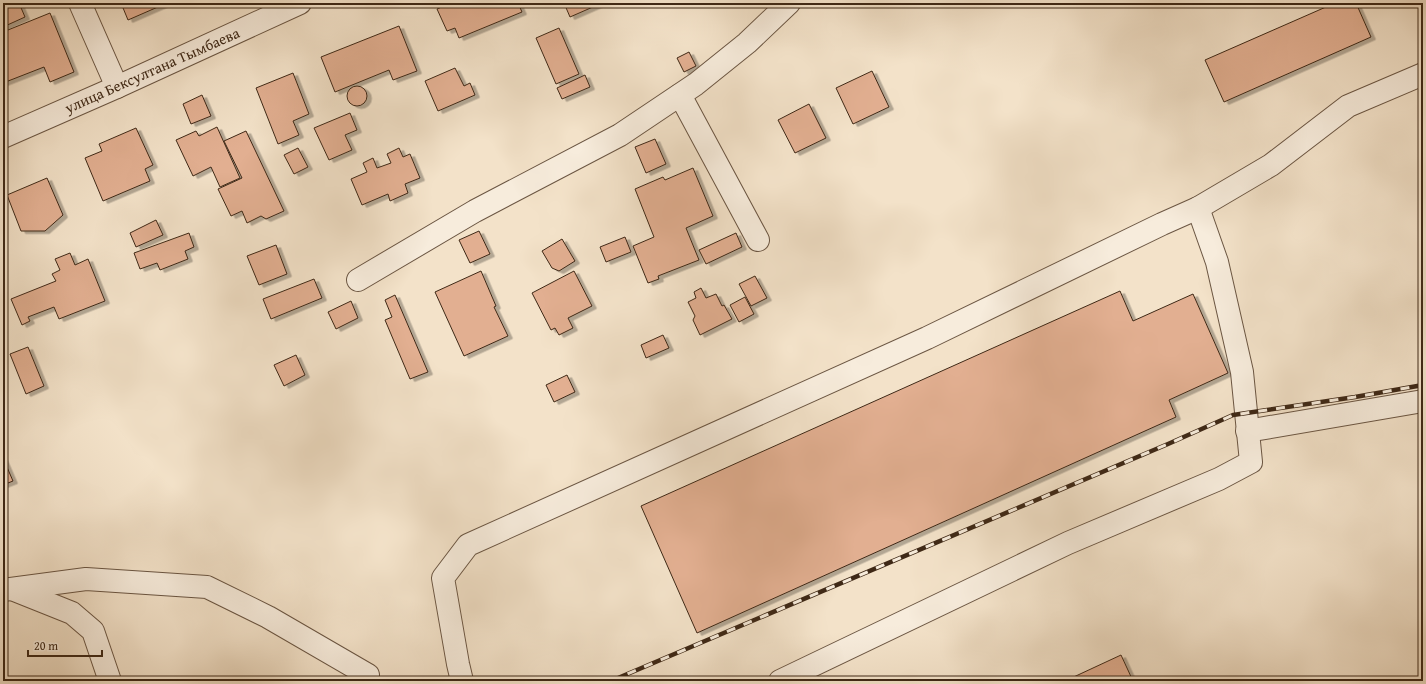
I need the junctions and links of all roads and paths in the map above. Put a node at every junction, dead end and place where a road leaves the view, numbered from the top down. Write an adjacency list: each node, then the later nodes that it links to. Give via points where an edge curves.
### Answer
1 (80, 3): 5 (street)
2 (300, 3): 5 (street, улица Бексултана Тымбаева)
3 (789, 3): 6 (street, via 747,43)
4 (1423, 74): 8 (street, via 1348,106 1271,165)
5 (117, 87): 7 (street, улица Бексултана Тымбаева)
6 (680, 95): 9 (street); 10 (street, via 620,135 475,211)
7 (3, 137)
8 (1198, 208): 12 (street, via 1217,262 1242,372); 16 (street, via 927,338 468,545 443,578)
9 (758, 240)
10 (358, 280)
11 (1423, 401): 12 (street)
12 (1247, 431): 17 (street, via 1251,462 1219,479 1068,542)
13 (7, 590): 14 (street, via 86,580 207,587 268,617); 15 (street, via 72,613 93,631)
14 (368, 675)
15 (110, 681)
16 (462, 681)
17 (780, 681)

